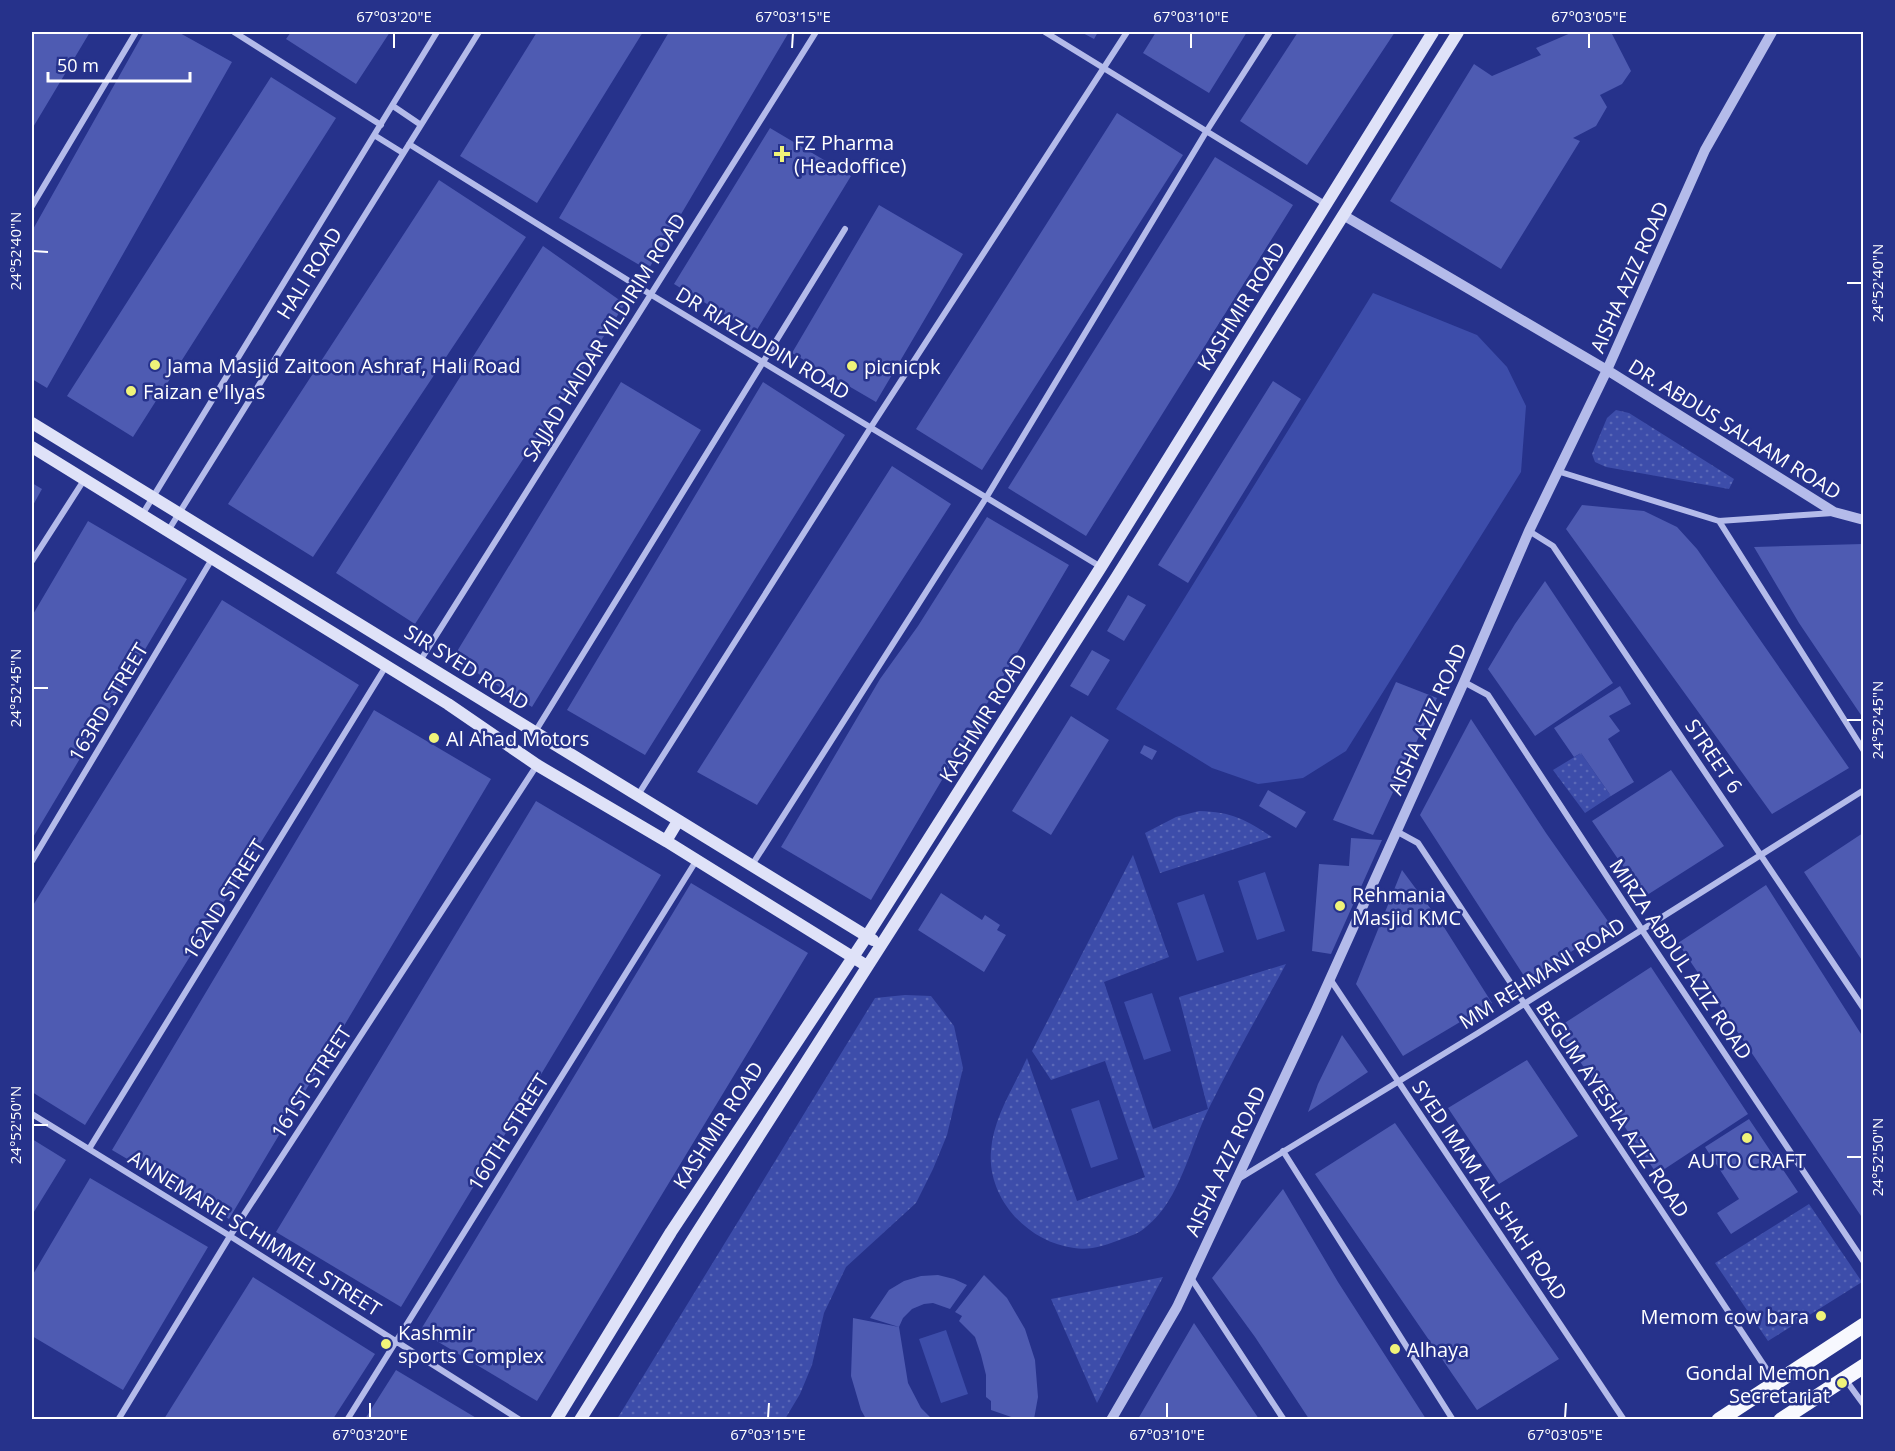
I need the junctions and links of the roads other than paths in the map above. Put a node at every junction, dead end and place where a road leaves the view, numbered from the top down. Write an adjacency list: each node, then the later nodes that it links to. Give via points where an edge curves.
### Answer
1 (136, 32): 21 (street)
2 (234, 32): 14 (street)
3 (437, 32): 13 (street, HALI ROAD)
4 (479, 32): 15 (street, HALI ROAD)
5 (816, 32): 24 (street, SAJJAD HAIDAR YILDIRIM ROAD)
6 (1045, 32): 12 (street)
7 (1128, 32): 12 (street)
8 (1270, 32): 16 (street)
9 (1433, 32): 20 (main road, KASHMIR ROAD)
10 (1458, 32): 22 (main road, KASHMIR ROAD)
11 (1772, 32): 26 (street, AISHA AZIZ ROAD, via 1705,150)
12 (1105, 68): 16 (street); 28 (street)
13 (393, 106): 14 (street, HALI ROAD); 15 (street)
14 (381, 124): 17 (street, HALI ROAD)
15 (421, 125): 18 (street, HALI ROAD)
16 (1206, 132): 20 (street); 33 (street)
17 (374, 135): 19 (street); 32 (street, HALI ROAD)
18 (409, 144): 19 (street, HALI ROAD); 24 (street, DR RIAZUDDIN ROAD)
19 (403, 153): 34 (street, HALI ROAD)
20 (1327, 205): 43 (main road, KASHMIR ROAD)
21 (32, 206)
22 (1343, 215): 26 (street, DR. ABDUS SALAAM ROAD); 63 (main road, KASHMIR ROAD)
23 (845, 229): 25 (street)
24 (650, 294): 25 (street, DR RIAZUDDIN ROAD); 44 (street, SAJJAD HAIDAR YILDIRIM ROAD)
25 (763, 361): 28 (street, DR RIAZUDDIN ROAD); 49 (street)
26 (1607, 370): 30 (street, AISHA AZIZ ROAD); 35 (street, DR. ABDUS SALAAM ROAD)
27 (32, 423): 32 (main road, SIR SYED ROAD)
28 (871, 427): 33 (street, DR RIAZUDDIN ROAD); 53 (street)
29 (32, 447): 31 (main road)
30 (1557, 471): 38 (street); 40 (street, AISHA AZIZ ROAD)
31 (84, 480): 36 (main road); 42 (street)
32 (152, 497): 34 (main road, SIR SYED ROAD); 36 (street, HALI ROAD)
33 (986, 498): 43 (street, DR RIAZUDDIN ROAD); 60 (street)
34 (179, 513): 39 (street, HALI ROAD); 44 (main road, SIR SYED ROAD)
35 (1834, 513): 37 (street, DR. ABDUS SALAAM ROAD); 38 (street)
36 (141, 515): 39 (main road)
37 (1863, 520)
38 (1719, 521): 50 (street)
39 (168, 531): 41 (main road)
40 (1528, 531): 46 (street, AISHA AZIZ ROAD); 57 (street, STREET 6, via 1553,546)
41 (212, 559): 45 (main road); 58 (street, 163RD STREET)
42 (32, 561)
43 (1101, 567): 62 (main road, KASHMIR ROAD)
44 (420, 661): 47 (main road, SIR SYED ROAD)
45 (386, 666): 48 (main road); 71 (street, 162ND STREET)
46 (1464, 682): 55 (street, AISHA AZIZ ROAD); 61 (street, MIRZA ABDUL AZIZ ROAD, via 1488,694)
47 (460, 686): 48 (main road); 49 (main road, SIR SYED ROAD)
48 (448, 704): 51 (main road)
49 (535, 732): 53 (main road, SIR SYED ROAD)
50 (1863, 751)
51 (537, 765): 56 (main road); 74 (street, 161ST STREET)
52 (1863, 790): 57 (street, MM REHMANI ROAD)
53 (638, 795): 54 (main road, SIR SYED ROAD)
54 (678, 821): 56 (main road); 60 (main road, SIR SYED ROAD)
55 (1396, 831): 66 (street, AISHA AZIZ ROAD); 67 (street, BEGUM AYESHA AZIZ ROAD, via 1418,843)
56 (666, 842): 59 (main road)
57 (1761, 855): 61 (street, MM REHMANI ROAD); 68 (street, STREET 6)
58 (32, 861)
59 (696, 861): 64 (main road); 78 (street, 160TH STREET)
60 (751, 865): 62 (main road, SIR SYED ROAD)
61 (1642, 930): 67 (street, MM REHMANI ROAD); 75 (street, MIRZA ABDUL AZIZ ROAD)
62 (867, 936): 63 (main road, SIR SYED ROAD); 64 (main road, KASHMIR ROAD)
63 (881, 945): 65 (main road, KASHMIR ROAD)
64 (853, 956): 65 (main road); 86 (main road, KASHMIR ROAD, via 671,1232)
65 (867, 966): 87 (main road, KASHMIR ROAD)
66 (1330, 978): 69 (street, SYED IMAM ALI SHAH ROAD); 73 (street, AISHA AZIZ ROAD)
67 (1524, 1004): 69 (street, MM REHMANI ROAD); 81 (street, BEGUM AYESHA AZIZ ROAD)
68 (1863, 1009)
69 (1398, 1082): 72 (street, MM REHMANI ROAD); 91 (street, SYED IMAM ALI SHAH ROAD)
70 (32, 1114): 71 (street, ANNEMARIE SCHIMMEL STREET)
71 (89, 1149): 74 (street, ANNEMARIE SCHIMMEL STREET)
72 (1283, 1151): 73 (street, MM REHMANI ROAD); 90 (street)
73 (1237, 1180): 76 (street, AISHA AZIZ ROAD)
74 (230, 1236): 78 (street, ANNEMARIE SCHIMMEL STREET); 83 (street, 161ST STREET)
75 (1863, 1262)
76 (1191, 1278): 88 (street, AISHA AZIZ ROAD); 89 (street)
77 (1863, 1326): 81 (main road)
78 (396, 1341): 84 (street, 160TH STREET); 85 (street, ANNEMARIE SCHIMMEL STREET)
79 (1863, 1366): 80 (main road)
80 (1845, 1379): 82 (street); 93 (main road)
81 (1775, 1383): 92 (main road)
82 (1863, 1405)
83 (118, 1419)
84 (347, 1419)
85 (520, 1419)
86 (556, 1419)
87 (580, 1419)
88 (1113, 1419)
89 (1284, 1419)
90 (1453, 1419)
91 (1624, 1419)
92 (1719, 1419)
93 (1781, 1419)

